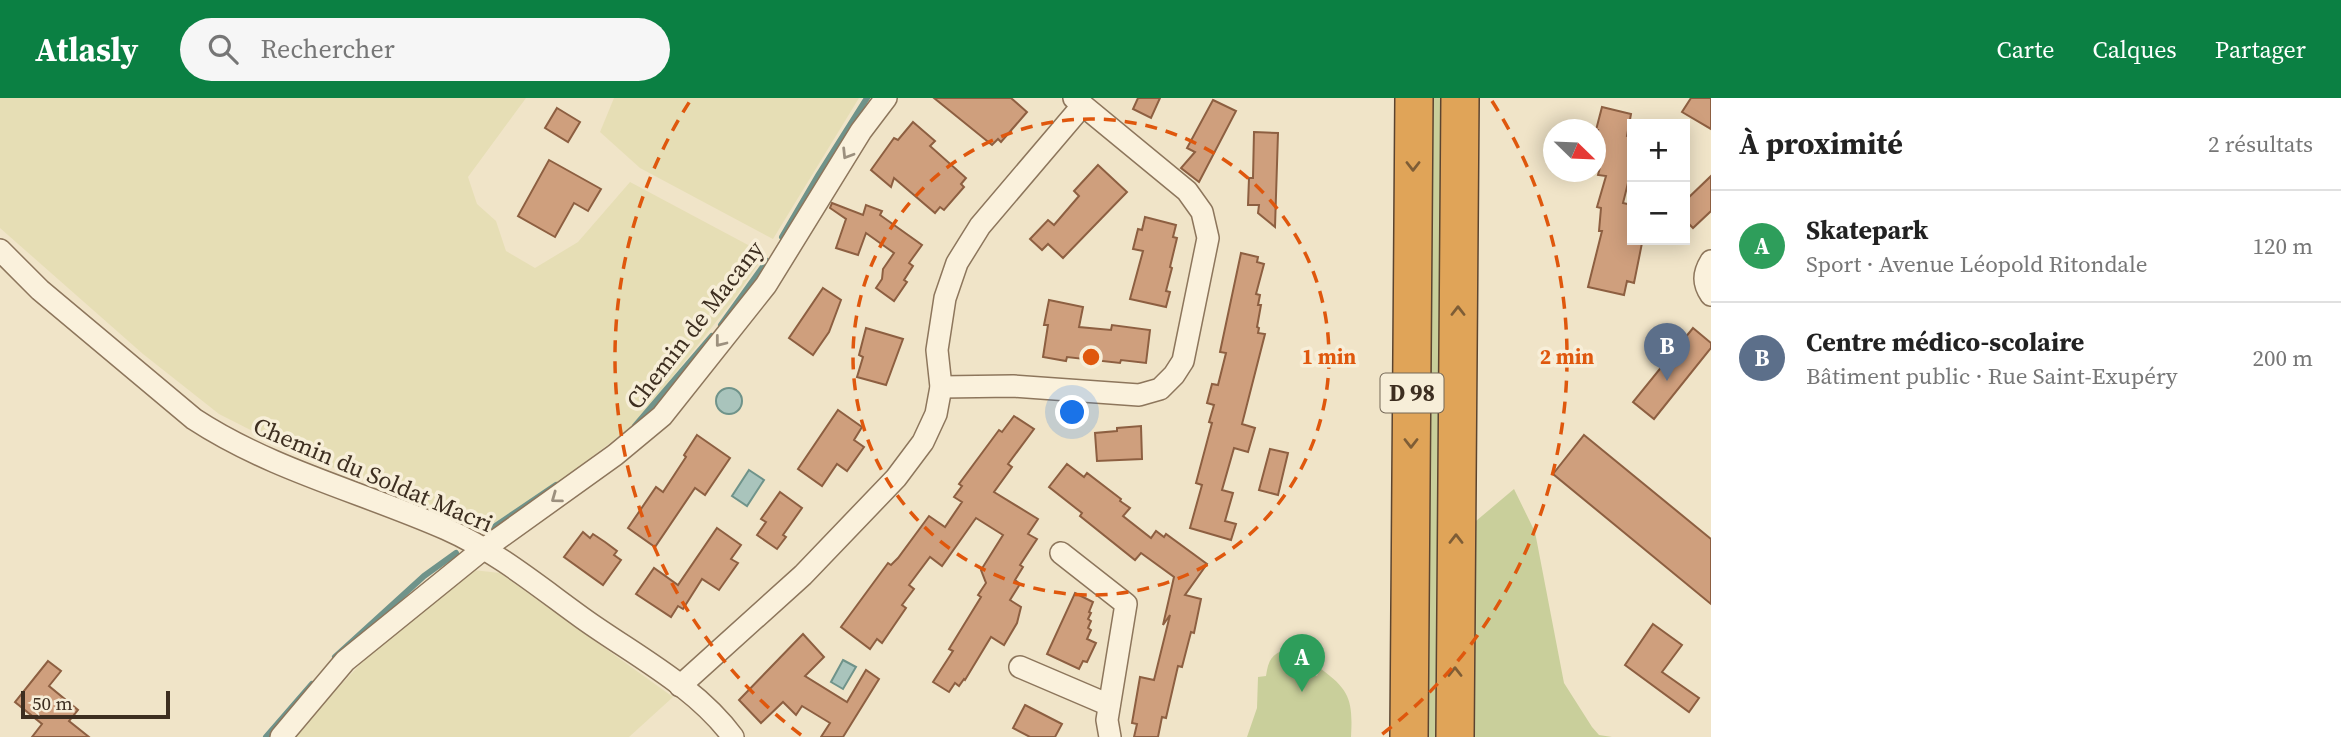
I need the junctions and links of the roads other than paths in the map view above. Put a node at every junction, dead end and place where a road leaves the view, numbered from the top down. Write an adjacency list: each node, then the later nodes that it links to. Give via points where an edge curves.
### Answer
1 (886, 98): 9 (street, Chemin de Macany, one-way to 9, via 766,285 662,416 615,456)
2 (1414, 98): 17 (highway, D 98, one-way to 17)
3 (1460, 98): 18 (highway, D 98, one-way to 3)
4 (1078, 102): 8 (street, via 980,226 957,263 945,298 937,350); 8 (street, via 1187,191 1202,212 1208,237 1183,361 1160,389 1139,395 1013,386)
5 (0, 250): 9 (street, Chemin du Soldat Macri, via 51,299 220,437)
6 (1708, 266): 7 (street, via 1704,285)
7 (1711, 295)
8 (941, 387): 12 (street, via 936,414 923,442 896,478 803,575)
9 (485, 549): 12 (street, Chemin du Soldat Macri); 14 (street, Chemin de Macany, via 345,661)
10 (1061, 553): 13 (street, via 1126,604)
11 (1020, 667): 13 (street)
12 (680, 686): 15 (street, Chemin du Soldat Macri, via 719,718)
13 (1109, 705): 16 (street)
14 (281, 737)
15 (733, 737)
16 (1110, 737)
17 (1409, 737)
18 (1455, 737)

